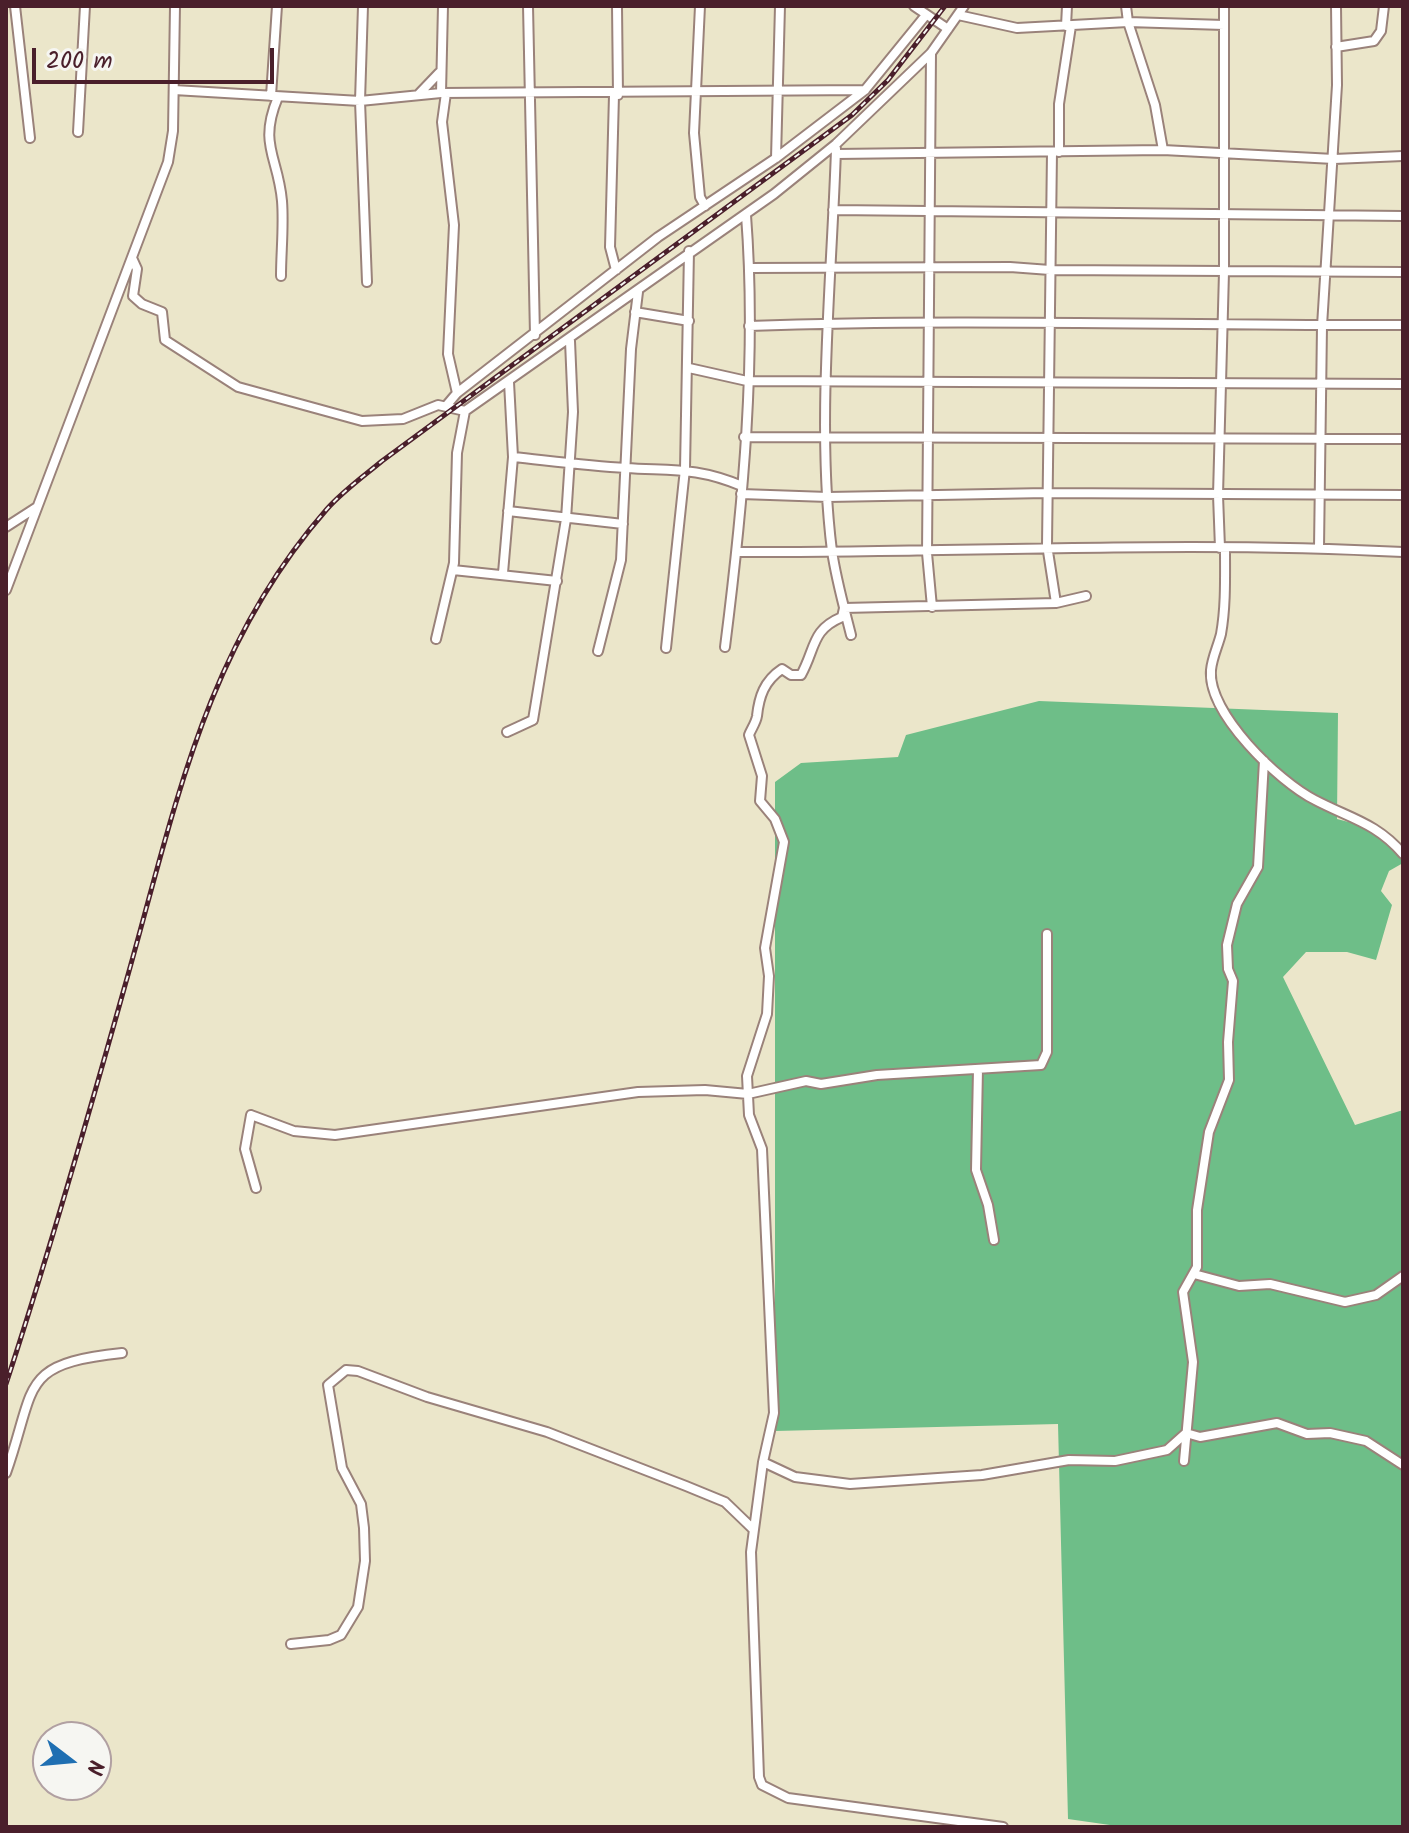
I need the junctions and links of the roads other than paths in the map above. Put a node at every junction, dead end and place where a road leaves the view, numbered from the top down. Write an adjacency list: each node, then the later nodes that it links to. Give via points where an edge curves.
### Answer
1 (15, 6): 38 (street)
2 (85, 6): 37 (street)
3 (175, 6): 27 (street)
4 (277, 6): 35 (street)
5 (363, 6): 36 (street)
6 (443, 6): 26 (street)
7 (528, 6): 32 (street)
8 (617, 6): 33 (street)
9 (700, 6): 29 (street)
10 (780, 6): 30 (street)
11 (914, 6): 18 (street)
12 (964, 6): 19 (street)
13 (1067, 6): 22 (street)
14 (1126, 6): 20 (street)
15 (1224, 6): 21 (street)
16 (1336, 6): 24 (street)
17 (1384, 6): 24 (street, via 1374,41)
18 (926, 15): 23 (street); 28 (street)
19 (958, 15): 22 (street, via 1017,28); 23 (street)
20 (1128, 22): 21 (street); 22 (street); 40 (street, via 1155,105)
21 (1224, 25): 43 (street)
22 (1068, 26): 41 (street)
23 (948, 29): 25 (street)
24 (1336, 47): 46 (street)
25 (931, 53): 39 (street); 42 (street)
26 (439, 73): 31 (street); 34 (street)
27 (174, 90): 35 (street); 56 (street, via 168,162)
28 (865, 90): 30 (street); 45 (street)
29 (693, 92): 30 (street); 33 (street); 47 (street, via 698,181)
30 (777, 92): 45 (street)
31 (444, 93): 32 (street); 34 (street); 88 (street, via 443,133 454,225 448,354)
32 (527, 93): 33 (street); 77 (street, via 534,178)
33 (616, 95): 60 (street, via 610,247)
34 (417, 96): 36 (street)
35 (274, 97): 36 (street); 65 (street, via 268,136 282,199)
36 (360, 101): 66 (street)
37 (78, 132)
38 (30, 138)
39 (836, 149): 42 (street); 48 (street); 50 (street)
40 (1163, 150): 41 (street); 43 (street)
41 (1055, 152): 42 (street); 51 (street)
42 (931, 154): 49 (street)
43 (1223, 154): 46 (street); 52 (street)
44 (1403, 156): 46 (street)
45 (776, 158): 47 (street)
46 (1334, 159): 54 (street)
47 (705, 206): 60 (street)
48 (833, 210): 49 (street); 58 (street)
49 (930, 214): 51 (street); 59 (street)
50 (746, 215): 55 (street); 57 (street)
51 (1051, 215): 52 (street); 61 (street)
52 (1223, 216): 54 (street); 62 (street)
53 (1403, 216): 54 (street)
54 (1328, 217): 63 (street)
55 (689, 251): 67 (street); 69 (street)
56 (132, 258): 89 (street, via 137,269 133,296 162,312 165,340 225,381 372,422); 109 (street)
57 (750, 268): 58 (street); 74 (street)
58 (831, 268): 59 (street); 71 (street)
59 (930, 268): 61 (street); 70 (street)
60 (616, 270): 77 (street)
61 (1050, 270): 62 (street); 72 (street)
62 (1224, 272): 63 (street); 76 (street)
63 (1325, 272): 64 (street); 75 (street)
64 (1403, 272)
65 (281, 276)
66 (367, 282)
67 (638, 292): 68 (street); 78 (street)
68 (635, 312): 69 (street); 100 (street)
69 (689, 321): 79 (street)
70 (928, 321): 71 (street); 72 (street); 80 (street)
71 (829, 323): 74 (street); 81 (street)
72 (1050, 323): 76 (street); 82 (street)
73 (1403, 325): 75 (street)
74 (749, 326): 83 (street)
75 (1322, 326): 76 (street); 86 (street)
76 (1222, 327): 85 (street)
77 (535, 335): 88 (street)
78 (570, 341): 84 (street); 99 (street)
79 (689, 368): 83 (street); 101 (street)
80 (928, 379): 81 (street); 82 (street); 92 (street)
81 (828, 380): 83 (street); 91 (street)
82 (1051, 380): 85 (street); 94 (street)
83 (747, 381): 93 (street)
84 (509, 382): 90 (street); 98 (street)
85 (1220, 382): 86 (street); 95 (street)
86 (1320, 384): 87 (street); 96 (street)
87 (1403, 384)
88 (457, 393): 89 (street)
89 (446, 406): 90 (street)
90 (465, 411): 121 (street, via 457,453)
91 (827, 436): 92 (street); 93 (street); 108 (street)
92 (927, 436): 94 (street); 105 (street)
93 (744, 437): 102 (street)
94 (1049, 438): 95 (street); 103 (street)
95 (1219, 439): 96 (street); 106 (street)
96 (1322, 439): 97 (street); 104 (street)
97 (1403, 439)
98 (513, 457): 99 (street); 110 (street)
99 (571, 464): 100 (street); 111 (street)
100 (626, 468): 101 (street); 112 (street)
101 (685, 469): 102 (street, via 708,473); 132 (street)
102 (742, 490): 108 (street); 117 (street)
103 (1047, 493): 105 (street); 106 (street); 114 (street)
104 (1320, 494): 106 (street); 107 (street); 116 (street)
105 (928, 495): 108 (street); 120 (street)
106 (1218, 495): 115 (street)
107 (1403, 495)
108 (828, 497): 119 (street)
109 (38, 507): 113 (street); 124 (street)
110 (508, 511): 111 (street); 122 (street)
111 (566, 519): 112 (street); 123 (street)
112 (623, 524): 133 (street, via 615,597)
113 (6, 527)
114 (1047, 545): 115 (street); 120 (street); 126 (street)
115 (1222, 548): 116 (street); 135 (street, via 1221,634 1210,673 1229,721)
116 (1319, 548): 118 (street)
117 (737, 552): 119 (street); 131 (street)
118 (1403, 552)
119 (832, 553): 120 (street); 128 (street)
120 (927, 553): 127 (street)
121 (453, 570): 122 (street); 130 (street)
122 (503, 573): 123 (street)
123 (557, 581): 134 (street, via 533,720)
124 (6, 590)
125 (1086, 596): 126 (street)
126 (1056, 603): 127 (street)
127 (932, 607): 128 (street)
128 (844, 608): 129 (street); 139 (street, via 842,617 819,631 801,675 782,669 772,676 757,700 757,719 750,729 762,776 760,801 784,842 765,948 767,1014 752,1053)
129 (851, 635)
130 (436, 639)
131 (725, 647)
132 (666, 648)
133 (598, 651)
134 (507, 732)
135 (1264, 761): 136 (street, via 1313,800 1362,819); 142 (street, via 1260,858 1237,904 1227,945 1233,981 1231,1066 1209,1132)
136 (1403, 854)
137 (1047, 934): 138 (street, via 1046,1058 1041,1065)
138 (978, 1069): 139 (street, via 821,1084 806,1081); 141 (street, via 976,1170)
139 (748, 1094): 140 (street, via 638,1092 335,1135 294,1131 251,1115 245,1149); 147 (street, via 749,1115 762,1149 774,1396)
140 (256, 1188)
141 (994, 1240)
142 (1194, 1274): 143 (street, via 1239,1286 1270,1284 1345,1302 1376,1295); 145 (street, via 1183,1292 1193,1362)
143 (1403, 1276)
144 (122, 1353): 149 (street, via 74,1358 46,1370 34,1384)
145 (1186, 1433): 146 (street); 147 (street, via 1167,1450 1115,1461 1069,1460 982,1475 862,1483 795,1477); 148 (street, via 1200,1437 1277,1423 1307,1434 1366,1441)
146 (1184, 1461)
147 (763, 1462): 150 (street)
148 (1403, 1465)
149 (6, 1473)
150 (753, 1529): 151 (street, via 725,1502 611,1456 346,1370 328,1385 328,1401 342,1468 361,1504 365,1561 358,1607 341,1635); 152 (street, via 751,1632 762,1785 788,1798)
151 (291, 1644)
152 (933, 1815): 153 (street); 154 (street)
153 (939, 1827)
154 (1003, 1827)

